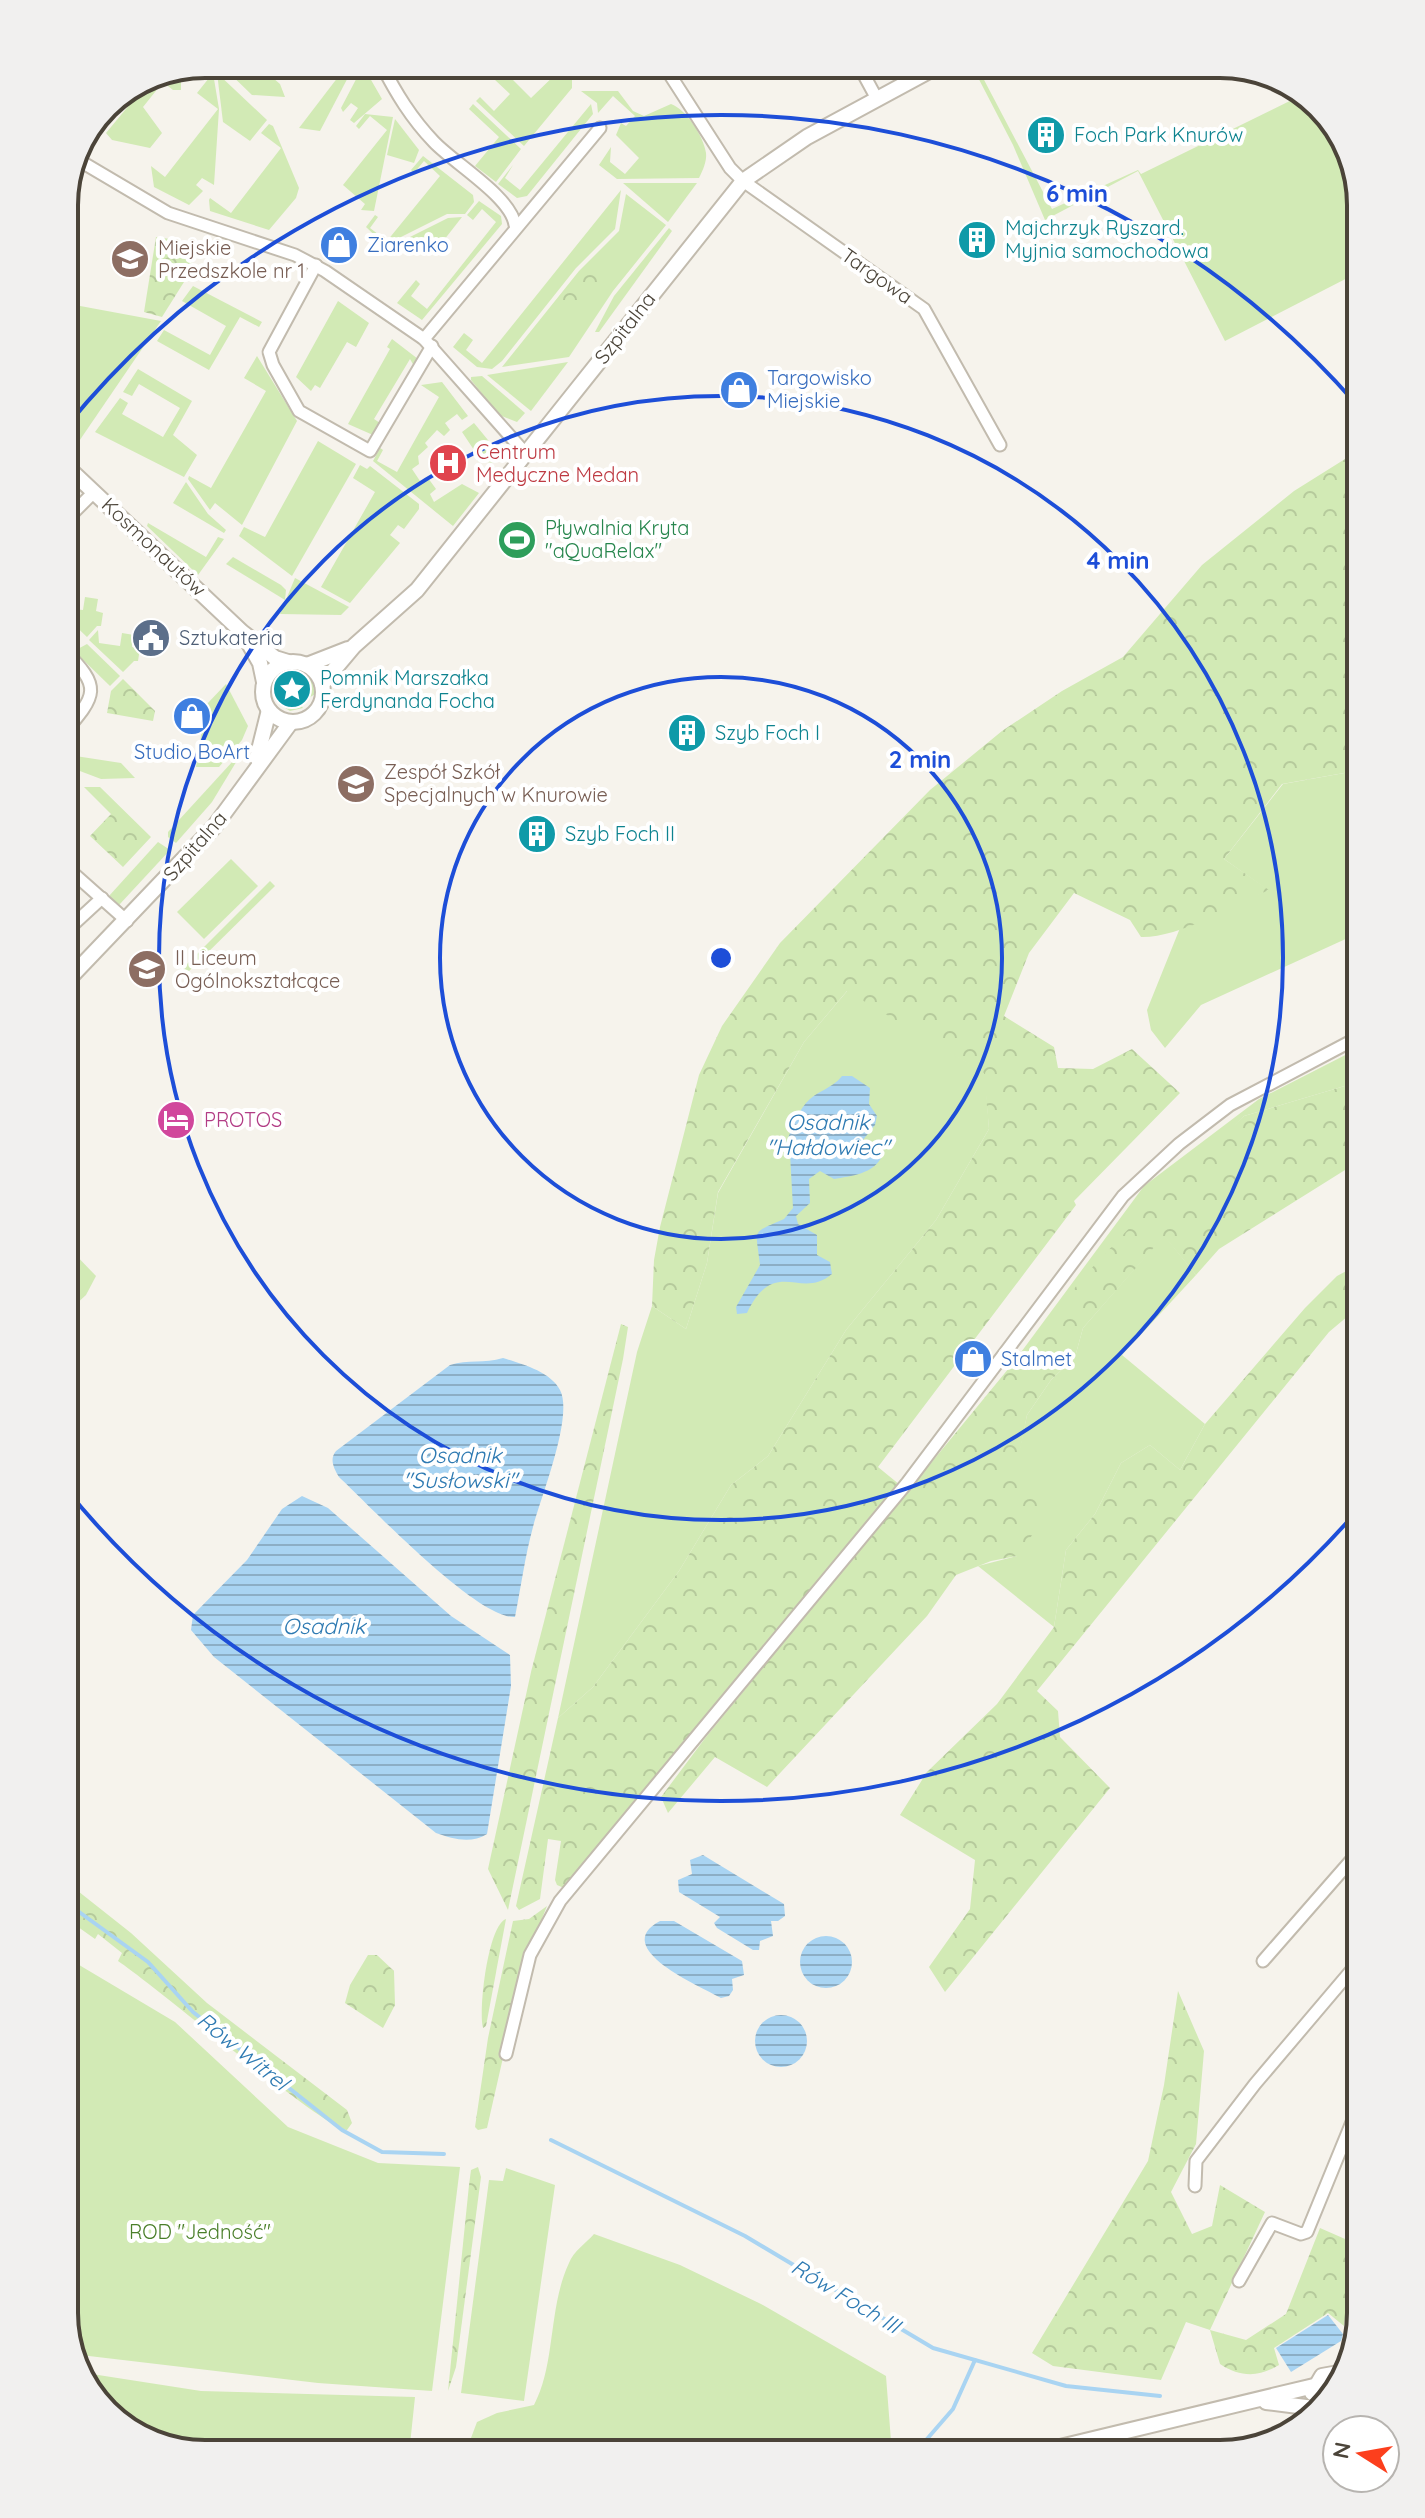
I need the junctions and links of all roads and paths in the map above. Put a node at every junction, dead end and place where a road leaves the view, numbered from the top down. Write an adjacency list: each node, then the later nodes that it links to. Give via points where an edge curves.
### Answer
1 (389, 78): 9 (street, via 407,111 434,142 508,206)
2 (672, 78): 8 (street, Targowa)
3 (866, 78): 5 (street)
4 (916, 78): 5 (street, Szpitalna)
5 (877, 99): 8 (street, Szpitalna, via 807,137)
6 (600, 128): 9 (street)
7 (85, 164): 10 (street, via 168,213)
8 (743, 181): 12 (street, Targowa, via 924,309); 13 (street, Szpitalna)
9 (515, 225): 11 (street)
10 (316, 265): 11 (street); 11 (street, via 269,352 299,411 370,451)
11 (428, 342): 13 (street)
12 (1000, 445)
13 (525, 453): 18 (street, Szpitalna, via 417,590)
14 (78, 477): 15 (street, Kosmonautów)
15 (94, 492): 16 (street); 17 (street, Kosmonautów)
16 (78, 508)
17 (242, 632): 19 (street, Kosmonautów); 22 (street, Kosmonautów, via 260,663)
18 (354, 646): 21 (street, Szpitalna); 23 (street, Szpitalna)
19 (288, 662): 21 (street); 22 (street)
20 (78, 664): 25 (street, via 92,685)
21 (307, 665): 23 (street)
22 (264, 683): 24 (street)
23 (322, 684): 26 (street, via 318,709 309,718)
24 (269, 710): 26 (street); 27 (street, Szpitalna)
25 (78, 716)
26 (291, 722): 27 (street, Szpitalna)
27 (256, 766): 31 (street, Szpitalna, via 214,827)
28 (78, 877): 29 (street)
29 (102, 898): 30 (street); 31 (street)
30 (78, 920)
31 (127, 921): 32 (street, Szpitalna)
32 (78, 970)
33 (1347, 1043): 37 (street, via 1230,1105 1123,1196 907,1483 560,1901 530,1955)
34 (1347, 1865): 35 (street)
35 (1263, 1961)
36 (1347, 1976): 39 (street, via 1196,2161)
37 (506, 2054)
38 (1347, 2134): 40 (street, via 1307,2232 1297,2234 1272,2223)
39 (1195, 2186)
40 (1239, 2281)
41 (1332, 2373): 42 (street)
42 (1314, 2386): 43 (street); 44 (street)
43 (1314, 2397)
44 (1254, 2401): 45 (street); 46 (street)
45 (1305, 2408)
46 (1090, 2440)

